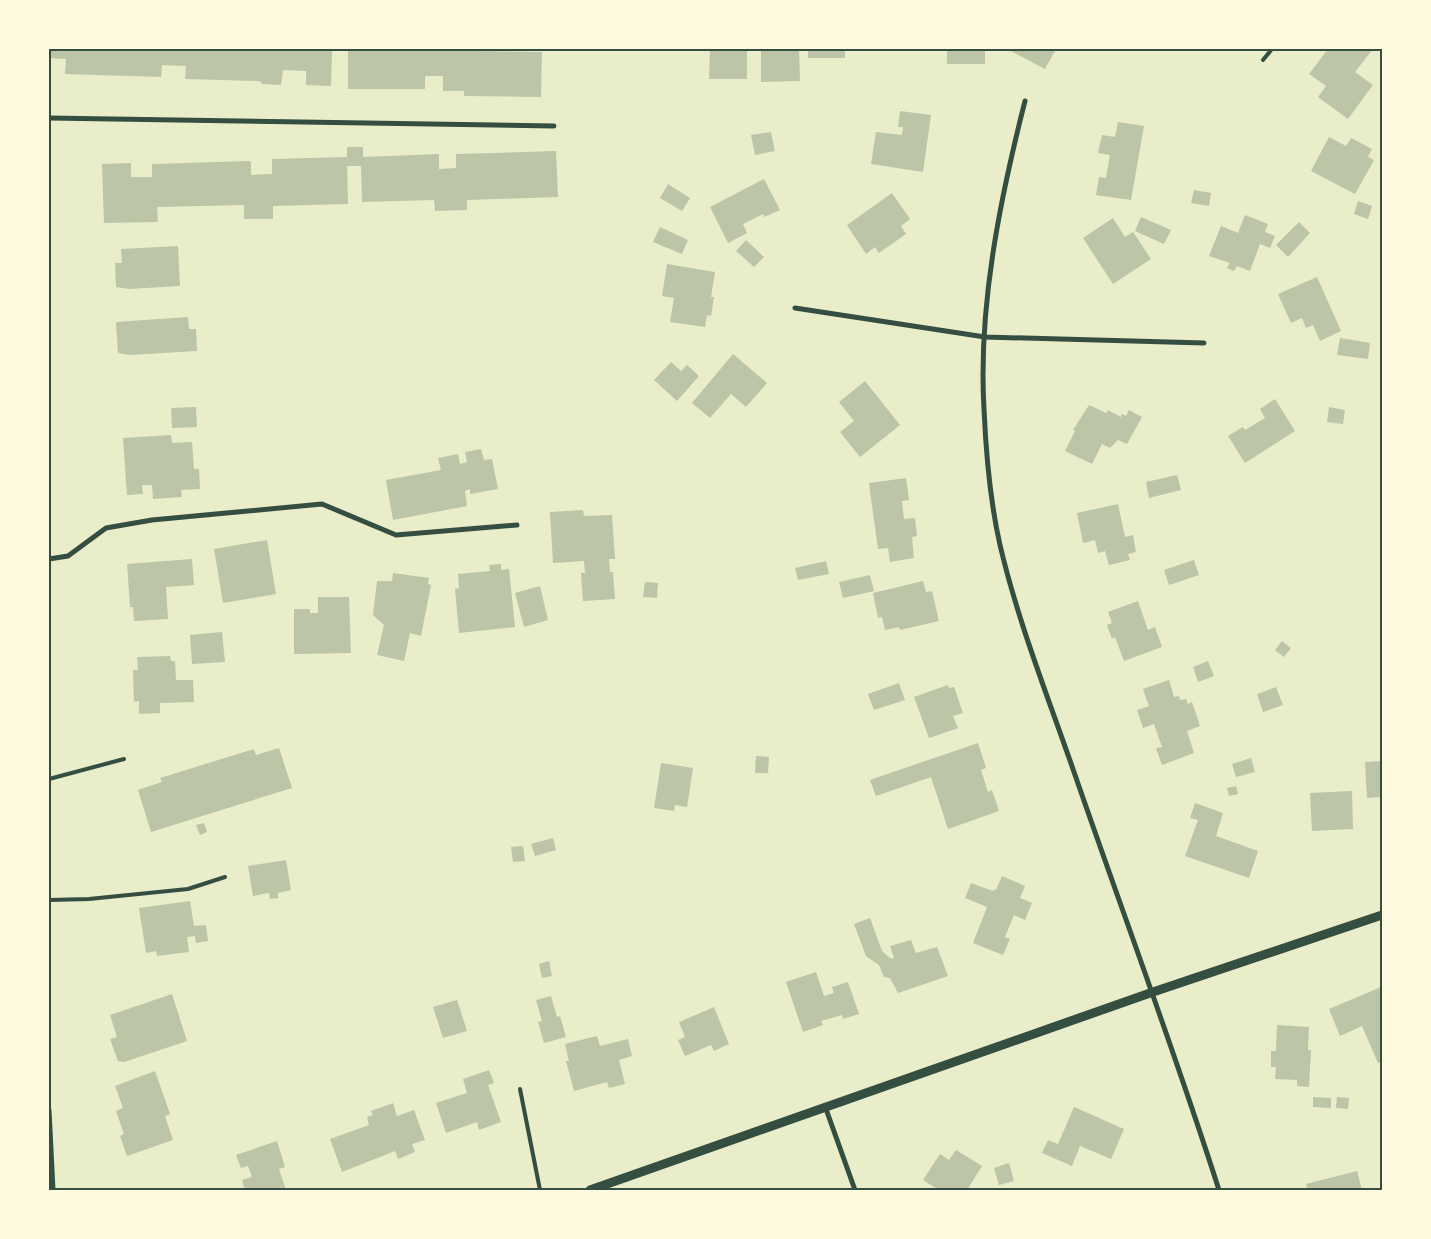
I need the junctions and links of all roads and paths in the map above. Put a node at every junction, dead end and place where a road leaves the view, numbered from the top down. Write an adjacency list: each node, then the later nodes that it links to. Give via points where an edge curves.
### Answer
1 (1272, 49): 2 (lane)
2 (1264, 60)
3 (1024, 101): 7 (street, via 995,243)
4 (49, 118): 5 (street)
5 (554, 126)
6 (795, 308): 7 (street)
7 (985, 337): 8 (street); 16 (street, via 984,408 1000,543 1036,663)
8 (1204, 343)
9 (517, 525): 10 (street, via 396,535 322,504 152,520 106,528 68,556)
10 (49, 558)
11 (124, 758): 12 (lane)
12 (49, 779)
13 (225, 877): 14 (lane, via 188,889 89,900)
14 (49, 900)
15 (1382, 915): 16 (street)
16 (1153, 992): 18 (street); 24 (street)
17 (520, 1089): 21 (lane)
18 (826, 1109): 22 (street); 23 (street)
19 (49, 1110): 20 (street)
20 (53, 1190)
21 (540, 1190)
22 (590, 1190)
23 (855, 1190)
24 (1219, 1190)

